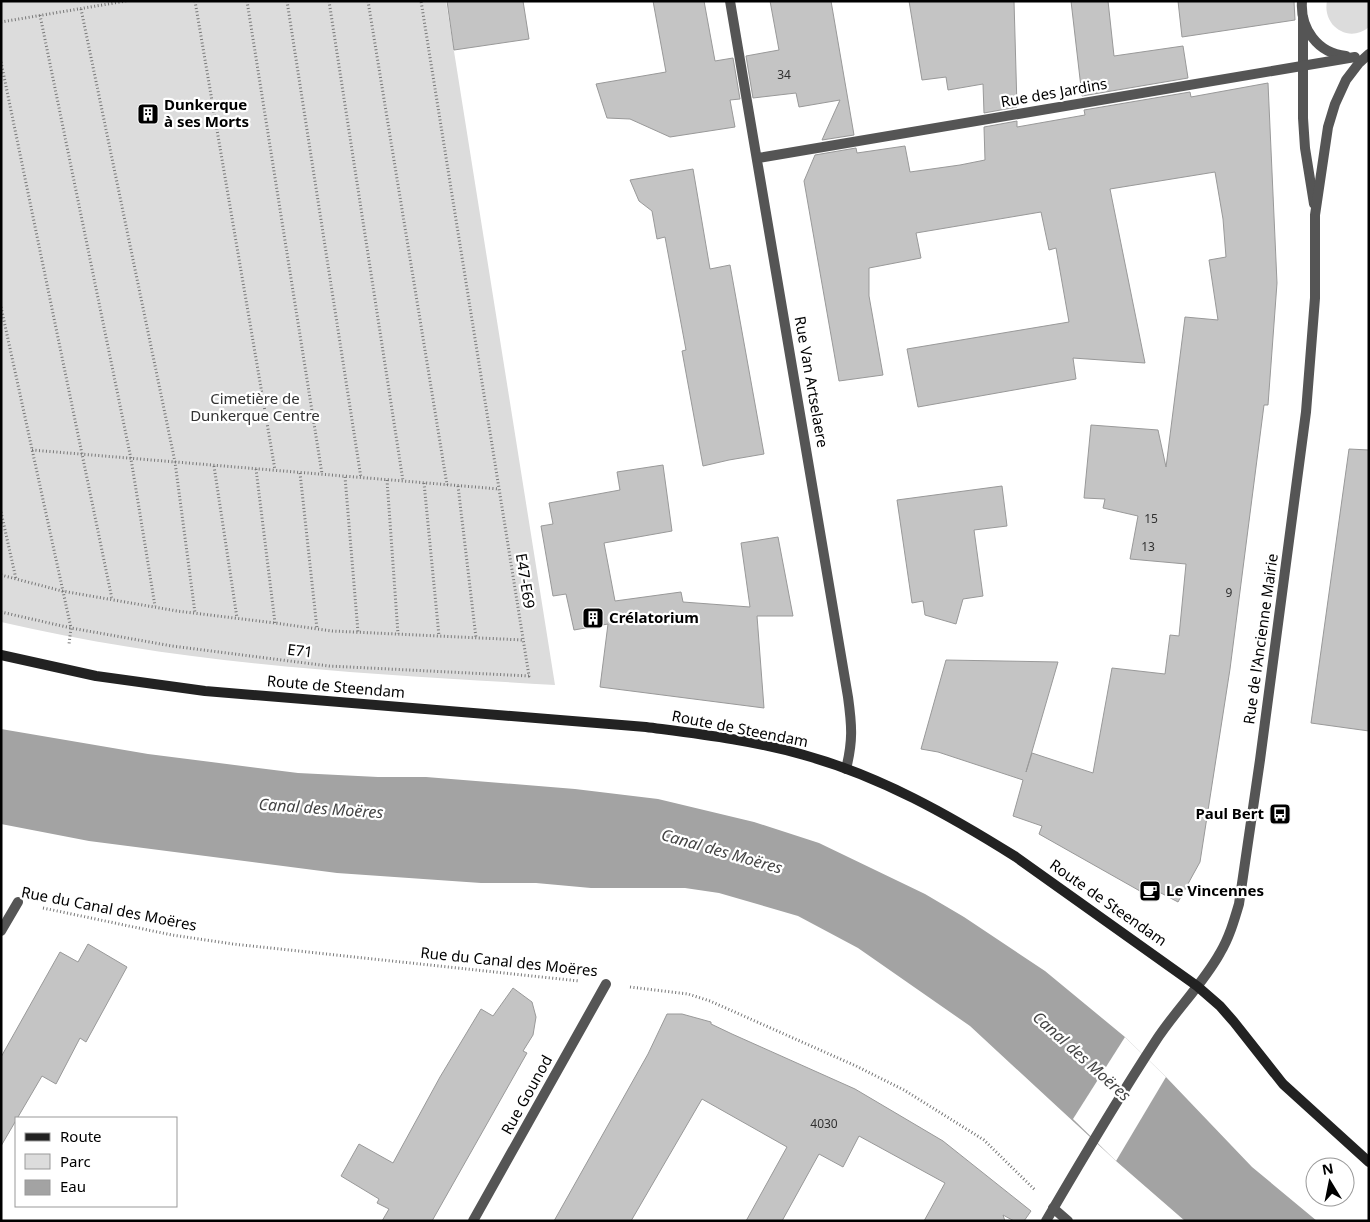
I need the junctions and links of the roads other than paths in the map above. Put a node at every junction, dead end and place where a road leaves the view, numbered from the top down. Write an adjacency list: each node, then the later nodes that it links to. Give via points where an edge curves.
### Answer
1 (730, 1): 7 (street, Rue Van Artselaere)
2 (1302, 1): 3 (street, Rue de l'Ancienne Mairie)
3 (1302, 18): 5 (street, via 1312,38 1322,47 1334,54); 6 (street, Rue de l'Ancienne Mairie)
4 (1369, 54): 5 (street, Rue des Jardins); 8 (street, Rue de l'Ancienne Mairie, via 1353,70 1335,104 1328,127)
5 (1355, 57): 6 (street, Rue des Jardins)
6 (1302, 66): 7 (street, Rue des Jardins); 8 (street, Rue de l'Ancienne Mairie, via 1304,133)
7 (758, 158): 10 (street, Rue Van Artselaere, via 848,697 852,735)
8 (1315, 215): 14 (street, Rue de l'Ancienne Mairie, via 1315,298 1306,412 1239,904 1220,955)
9 (1, 656): 10 (street, Route de Steendam, via 168,687 706,734 773,747)
10 (846, 769): 14 (street, Route de Steendam, via 916,799 968,827 1010,853)
11 (18, 902): 12 (street)
12 (1, 931)
13 (606, 984): 17 (street, Rue Gounod)
14 (1197, 986): 15 (street, Route de Steendam, via 1220,1006 1283,1084); 16 (street, Rue de l'Ancienne Mairie, via 1155,1041)
15 (1369, 1162)
16 (1053, 1208): 18 (street, Rue de l'Ancienne Mairie); 19 (street)
17 (473, 1221)
18 (1046, 1221)
19 (1068, 1221)

